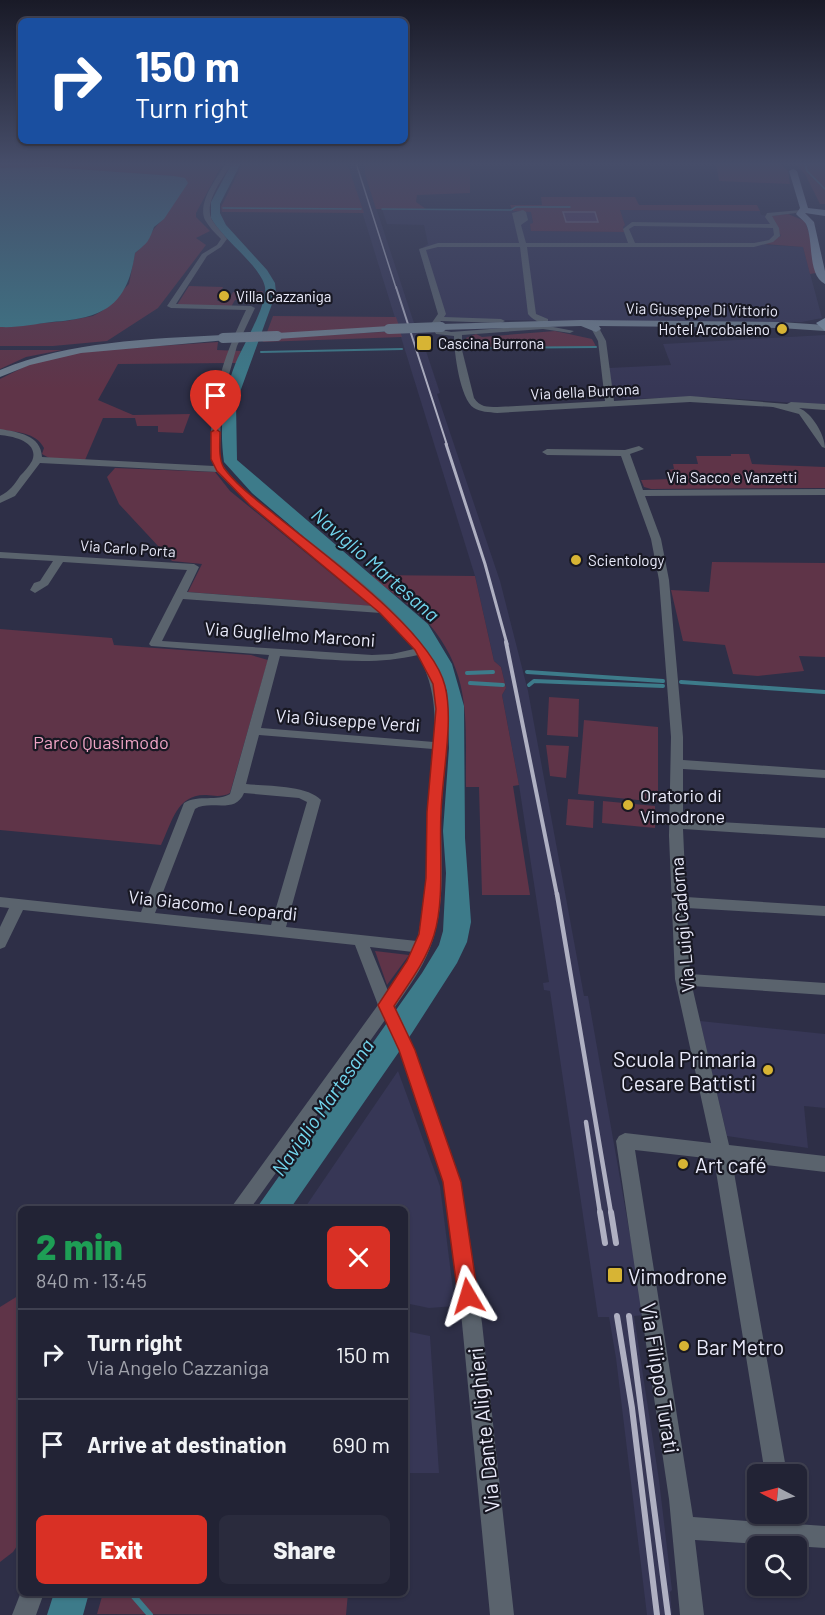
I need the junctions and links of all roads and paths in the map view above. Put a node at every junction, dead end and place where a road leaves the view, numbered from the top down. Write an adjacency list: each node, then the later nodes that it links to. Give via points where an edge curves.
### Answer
1 (224, 238): 31 (street, via 204,255 171,306 253,305 235,342 216,409 215,457)
2 (521, 238): 7 (street)
3 (630, 238): 8 (street)
4 (773, 238): 8 (street, via 758,244)
5 (813, 238): 10 (main road)
6 (822, 238): 9 (main road)
7 (523, 245): 8 (street); 11 (street, via 532,314); 13 (street, via 423,248 442,313)
8 (633, 246)
9 (825, 261)
10 (825, 287)
11 (545, 321): 12 (street); 13 (street)
12 (556, 322): 14 (street); 16 (street)
13 (441, 323): 14 (street); 18 (street, via 435,324 438,332); 19 (street, bridge, via 80,349 36,359)
14 (532, 323): 16 (street)
15 (824, 325): 17 (street, Via Giuseppe Di Vittorio, via 615,323)
16 (571, 328): 17 (street); 18 (street)
17 (592, 329): 20 (street, via 602,344)
18 (458, 334): 20 (street, Via della Burrona, via 472,401 482,408)
19 (0, 374)
20 (610, 403): 21 (street, Via della Burrona, via 697,399)
21 (773, 404): 22 (street, Via della Burrona); 24 (street, Via della Burrona, via 788,406)
22 (811, 406): 23 (street, Via della Burrona); 24 (street, via 804,408)
23 (825, 406)
24 (804, 416): 26 (street)
25 (0, 432): 30 (street, via 29,439 36,448)
26 (825, 445)
27 (639, 449): 29 (street)
28 (547, 452): 29 (street)
29 (625, 453): 33 (street, Via Luigi Cadorna)
30 (37, 460): 31 (street); 34 (street, via 12,494)
31 (220, 469): 39 (street, via 254,503)
32 (825, 492): 33 (street, Via Sacco e Vanzetti)
33 (639, 493): 44 (street, Via Luigi Cadorna, via 656,539 663,576)
34 (0, 500)
35 (0, 555): 36 (street, Via Carlo Porta)
36 (60, 559): 37 (street, Via Carlo Porta); 38 (street, Via Carlo Porta, via 194,567)
37 (35, 590)
38 (179, 595): 39 (street); 40 (street, Via Guglielmo Marconi, via 155,644)
39 (384, 610): 41 (street)
40 (276, 651): 41 (street, Via Guglielmo Marconi, via 376,659); 42 (street)
41 (422, 651): 43 (street, via 440,688)
42 (254, 731): 43 (street, Via Giuseppe Verdi); 46 (street)
43 (440, 746): 57 (street, via 433,885)
44 (677, 764): 45 (street); 47 (street, Via Luigi Cadorna)
45 (825, 774)
46 (238, 788): 53 (street, via 231,800 198,801 189,806); 54 (street, via 302,794 314,800)
47 (676, 824): 48 (street); 50 (street, Via Luigi Cadorna)
48 (825, 833)
49 (0, 902): 51 (street, Via Giacomo Leopardi)
50 (678, 902): 52 (street); 58 (street, Via Luigi Cadorna)
51 (18, 904): 53 (street, Via Giacomo Leopardi); 56 (street)
52 (825, 911)
53 (146, 918): 54 (street, Via Giacomo Leopardi)
54 (278, 932): 55 (street, Via Giacomo Leopardi)
55 (360, 940): 57 (street, Via Giacomo Leopardi); 60 (street, Via Dante Alighieri)
56 (0, 943)
57 (423, 947): 60 (street)
58 (683, 979): 59 (street); 61 (street, Via Luigi Cadorna)
59 (825, 989)
60 (386, 1005): 63 (street); 70 (street, Via Dante Alighieri, via 407,1050 452,1182 472,1323)
61 (722, 1152): 62 (street); 64 (street, Via Luigi Cadorna); 66 (street, Via Filippo Turati, via 625,1141)
62 (825, 1164)
63 (241, 1206)
64 (774, 1464)
65 (785, 1524): 66 (street, via 759,1533); 67 (street)
66 (684, 1528): 71 (street, Via Filippo Turati)
67 (825, 1537)
68 (31, 1596): 69 (street)
69 (24, 1615)
70 (502, 1615)
71 (692, 1615)

